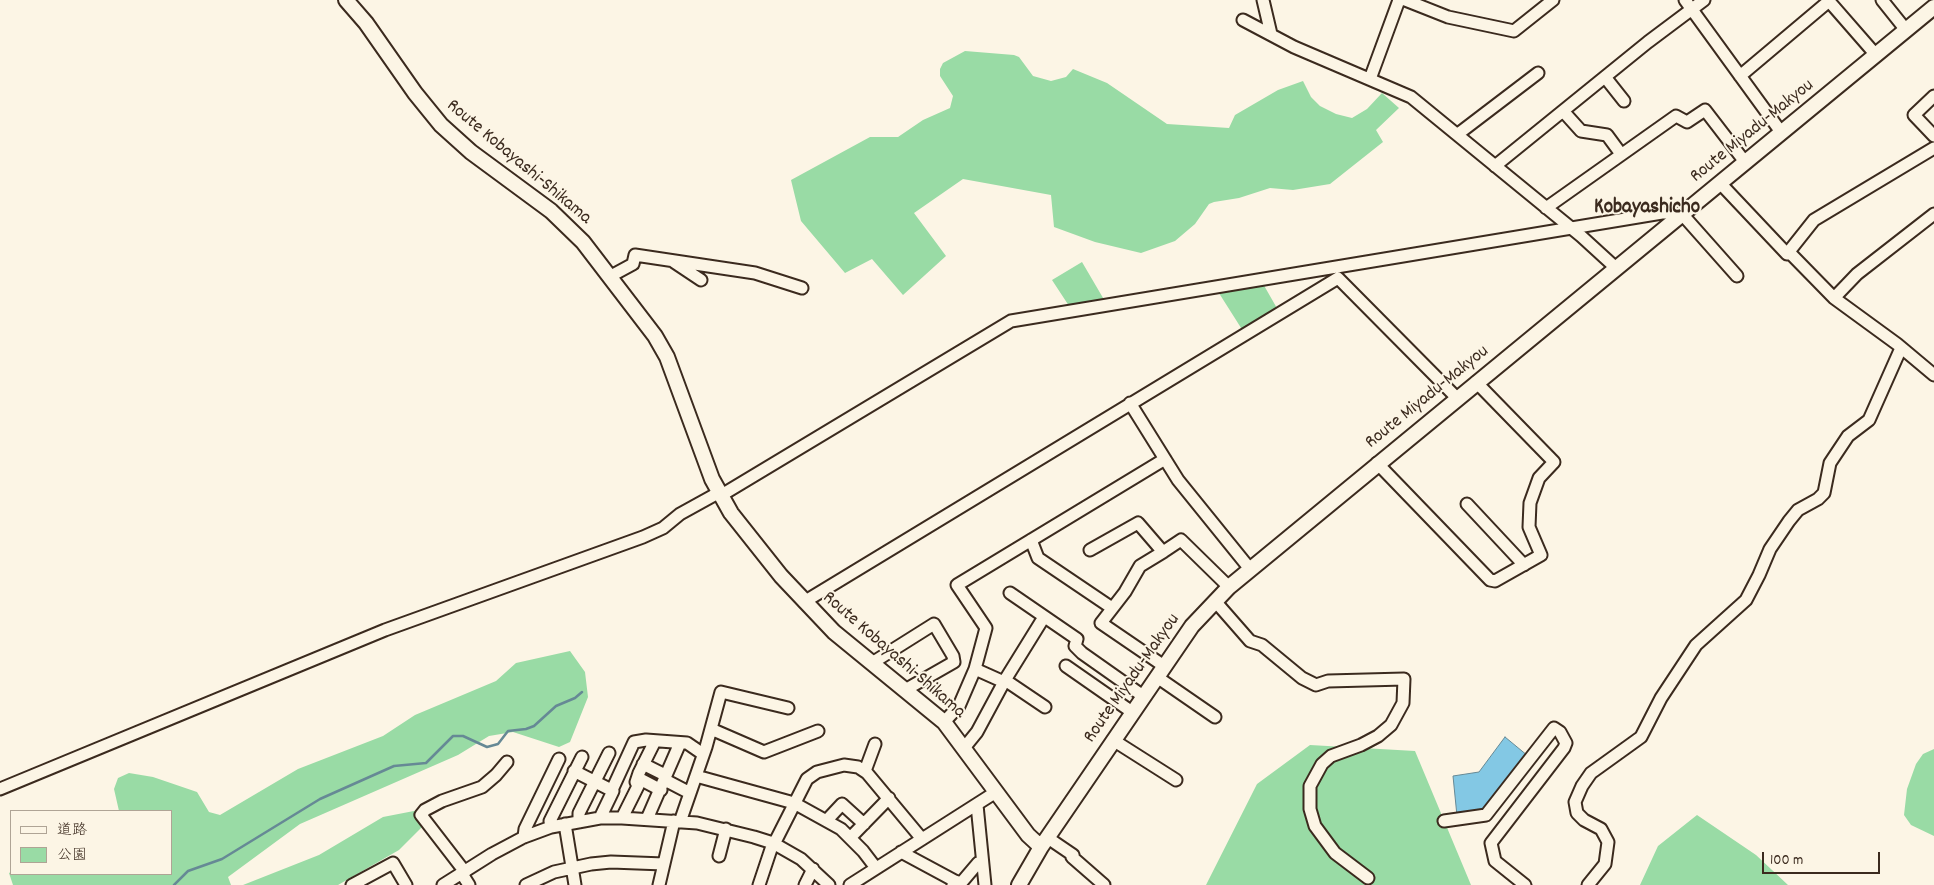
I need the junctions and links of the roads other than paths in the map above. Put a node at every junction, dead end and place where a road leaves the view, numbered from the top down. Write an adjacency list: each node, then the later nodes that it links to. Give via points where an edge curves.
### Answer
1 (346, 0): 39 (main road, Route Kobayashi-Shikama, via 441,124 471,152 562,220)
2 (1263, 0): 13 (street)
3 (1399, 0): 18 (street)
4 (1406, 0): 5 (street, via 1448,17 1514,31)
5 (1553, 0)
6 (1704, 0): 9 (street)
7 (1882, 0): 12 (street)
8 (1828, 1): 14 (street); 16 (street)
9 (1688, 5): 16 (street); 17 (street)
10 (1934, 7): 12 (main road, Route Miyadu-Makyou)
11 (1243, 20): 13 (street)
12 (1906, 30): 14 (main road, Route Miyadu-Makyou)
13 (1271, 34): 18 (street)
14 (1876, 55): 22 (main road, Route Miyadu-Makyou)
15 (1538, 73): 23 (street)
16 (1740, 76): 22 (street)
17 (1605, 77): 20 (street); 21 (street)
18 (1370, 79): 23 (street, via 1411,96)
19 (1934, 96): 24 (street, via 1914,114)
20 (1624, 101)
21 (1564, 111): 26 (street, via 1581,131 1607,136); 28 (street)
22 (1782, 132): 27 (main road, Route Miyadu-Makyou)
23 (1458, 134): 28 (street)
24 (1934, 136)
25 (1934, 148): 34 (street, via 1814,220)
26 (1622, 154): 27 (street, via 1676,116 1687,122 1705,110); 30 (street)
27 (1745, 162): 29 (main road, Route Miyadu-Makyou)
28 (1495, 166): 30 (street)
29 (1720, 183): 32 (main road, Route Miyadu-Makyou); 34 (street, via 1787,254)
30 (1546, 208): 33 (street)
31 (1934, 214): 43 (street, via 1857,274)
32 (1679, 217): 33 (street, via 1662,213); 37 (main road, Route Miyadu-Makyou); 38 (street)
33 (1571, 229): 36 (street); 37 (street)
34 (1789, 252): 43 (street)
35 (673, 261): 39 (street, via 635,255 633,264); 41 (street); 42 (street, via 754,273)
36 (1329, 268): 40 (street); 51 (street, via 1011,321)
37 (1616, 268): 46 (main road, Route Miyadu-Makyou)
38 (1738, 276)
39 (609, 277): 51 (main road, Route Kobayashi-Shikama, via 655,336 667,357)
40 (1338, 278): 47 (street); 48 (street)
41 (701, 280)
42 (802, 288)
43 (1834, 298): 44 (street)
44 (1901, 348): 45 (street); 149 (street, via 1868,420 1848,436 1830,463 1824,493 1798,510 1789,521 1770,549 1746,600 1696,645 1661,698 1641,737 1591,773 1582,786 1575,802 1577,813 1601,829 1608,842 1605,864)
45 (1934, 375)
46 (1476, 382): 47 (main road, Route Miyadu-Makyou); 56 (street, via 1554,462 1539,478 1530,503 1529,527 1541,555)
47 (1457, 398): 50 (main road, Route Miyadu-Makyou)
48 (1130, 403): 49 (street); 61 (street)
49 (1165, 459): 53 (street); 57 (street, via 1178,480)
50 (1377, 463): 56 (street, via 1490,580 1495,581); 57 (main road, Route Miyadu-Makyou)
51 (719, 494): 61 (main road, Route Kobayashi-Shikama, via 743,529); 98 (street, via 643,537 385,630)
52 (1467, 504): 56 (street)
53 (1031, 540): 62 (street, via 1038,558); 66 (street, via 957,585 986,628)
54 (1090, 550): 55 (street, via 1138,523)
55 (1163, 552): 58 (street, via 1181,540); 62 (street, via 1140,566)
56 (1524, 565)
57 (1250, 569): 58 (main road, Route Miyadu-Makyou)
58 (1229, 587): 60 (main road, Route Miyadu-Makyou)
59 (1010, 593): 63 (street)
60 (1215, 601): 67 (main road, Route Miyadu-Makyou, via 1192,626); 131 (street, via 1250,641 1273,652 1302,678 1316,685 1328,681 1404,679 1403,702 1391,725 1370,741 1331,756 1322,764 1310,786 1310,809 1315,826 1335,853)
61 (804, 602): 64 (main road, Route Kobayashi-Shikama)
62 (1112, 608): 67 (street, via 1101,623)
63 (1044, 617): 68 (street); 70 (street, via 1077,639 1075,646 1082,654)
64 (872, 663): 69 (main road, Route Kobayashi-Shikama); 69 (street, via 934,624 954,656 954,662)
65 (1066, 666): 73 (street)
66 (975, 669): 68 (street); 75 (street, via 959,706)
67 (1160, 671): 70 (main road, Route Miyadu-Makyou); 74 (street)
68 (1004, 681): 71 (street); 82 (street, via 977,732)
69 (905, 690): 75 (main road, Route Kobayashi-Shikama)
70 (1143, 696): 73 (main road, Route Miyadu-Makyou)
71 (1045, 707)
72 (788, 708): 76 (street, via 721,692)
73 (1132, 712): 78 (main road, Route Miyadu-Makyou)
74 (1215, 717)
75 (944, 722): 82 (main road, Route Kobayashi-Shikama)
76 (711, 729): 77 (street, via 764,752); 84 (street)
77 (818, 731)
78 (1113, 740): 94 (street); 120 (main road, Route Miyadu-Makyou)
79 (655, 741): 80 (street); 88 (street); 91 (street, via 634,742)
80 (680, 743): 84 (street, via 687,743); 96 (street)
81 (874, 744): 90 (street)
82 (964, 748): 100 (main road, Route Kobayashi-Shikama)
83 (609, 753): 95 (street)
84 (703, 754): 92 (street)
85 (582, 757): 89 (street)
86 (559, 760): 97 (street)
87 (507, 762): 129 (street, via 482,787 442,802 421,815)
88 (644, 764): 93 (street); 96 (street)
89 (574, 771): 95 (street); 102 (street)
90 (864, 771): 103 (street); 104 (street, via 844,765 817,772 807,779)
91 (620, 774): 93 (street); 99 (street)
92 (696, 776): 101 (street); 104 (street)
93 (637, 780): 96 (street); 107 (street, via 638,786)
94 (1176, 780)
95 (594, 782): 99 (street); 111 (street, via 579,813)
96 (663, 782): 101 (street); 108 (street)
97 (546, 786): 102 (street); 117 (street)
98 (0, 789)
99 (612, 790): 106 (street)
100 (996, 792): 105 (street); 120 (main road, Route Kobayashi-Shikama, via 1028,835)
101 (690, 793): 112 (street)
102 (563, 795): 115 (street, via 550,820)
103 (889, 798): 114 (street); 119 (street)
104 (794, 802): 109 (street); 121 (street)
105 (977, 805): 119 (street); 144 (street)
106 (600, 818): 107 (street); 111 (street)
107 (622, 818): 108 (street)
108 (647, 819): 112 (street)
109 (827, 820): 114 (street, via 842,804); 118 (street)
110 (1444, 821): 148 (street, via 1486,815 1554,728 1560,732 1566,743 1564,748 1491,843 1495,861)
111 (579, 822): 113 (street)
112 (677, 822): 116 (street); 125 (street)
113 (565, 824): 115 (street); 126 (street)
114 (864, 824): 118 (street)
115 (551, 826): 117 (street)
116 (726, 829): 121 (street); 123 (street)
117 (524, 837): 129 (street)
118 (850, 838): 127 (street)
119 (922, 839): 122 (street)
120 (1045, 843): 130 (street, via 1073,854 1072,857); 145 (main road, Route Miyadu-Makyou)
121 (773, 844): 128 (street); 140 (street)
122 (901, 852): 127 (street); 132 (street)
123 (719, 856)
124 (978, 863): 132 (street, via 961,884)
125 (664, 864): 126 (street, via 611,862); 139 (street)
126 (572, 867): 137 (street); 138 (street)
127 (876, 868): 143 (street)
128 (813, 869): 141 (street); 142 (street)
129 (463, 873): 135 (street); 136 (street)
130 (1092, 875): 146 (street); 147 (street)
131 (1368, 878)
132 (954, 883)
133 (352, 885): 134 (street, via 393,863)
134 (406, 885)
135 (443, 885)
136 (469, 885)
137 (526, 885)
138 (576, 885)
139 (659, 885)
140 (758, 885)
141 (805, 885)
142 (829, 885)
143 (850, 885)
144 (985, 885)
145 (1019, 885)
146 (1085, 885)
147 (1104, 885)
148 (1525, 885)
149 (1588, 885)

